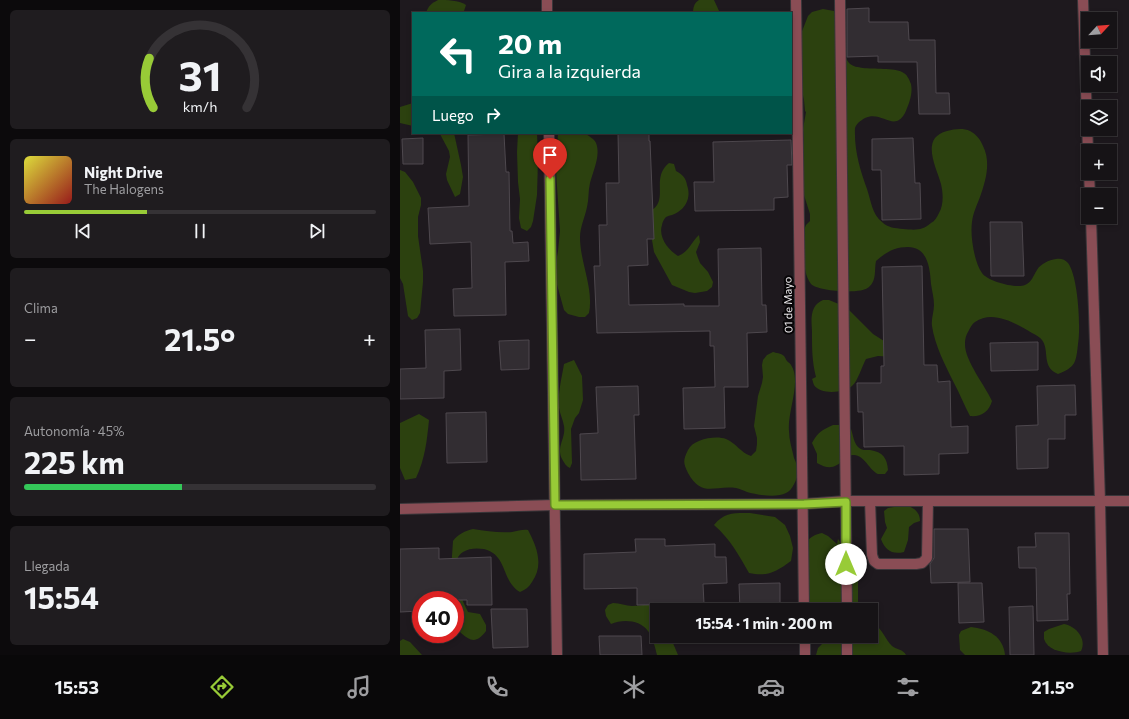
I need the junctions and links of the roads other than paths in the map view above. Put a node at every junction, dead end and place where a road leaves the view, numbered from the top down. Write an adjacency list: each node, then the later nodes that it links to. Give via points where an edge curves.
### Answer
1 (547, 0): 5 (street)
2 (796, 0): 14 (street, 01 de Mayo)
3 (840, 0): 13 (street)
4 (1083, 0): 7 (street)
5 (547, 12)
6 (549, 134): 15 (street)
7 (1088, 144)
8 (1090, 224): 11 (street)
9 (870, 501): 10 (street); 10 (street, via 872,555 878,564 916,564 927,558); 13 (street)
10 (928, 501): 11 (street)
11 (1100, 501): 12 (street); 24 (street)
12 (1129, 501)
13 (846, 502): 14 (street); 18 (street)
14 (804, 504): 15 (street); 17 (street, 01 de Mayo)
15 (555, 505): 16 (street); 21 (street)
16 (400, 509)
17 (804, 603)
18 (847, 603)
19 (805, 643): 22 (street)
20 (847, 643): 23 (street)
21 (557, 655)
22 (805, 655)
23 (847, 655)
24 (1103, 655)

